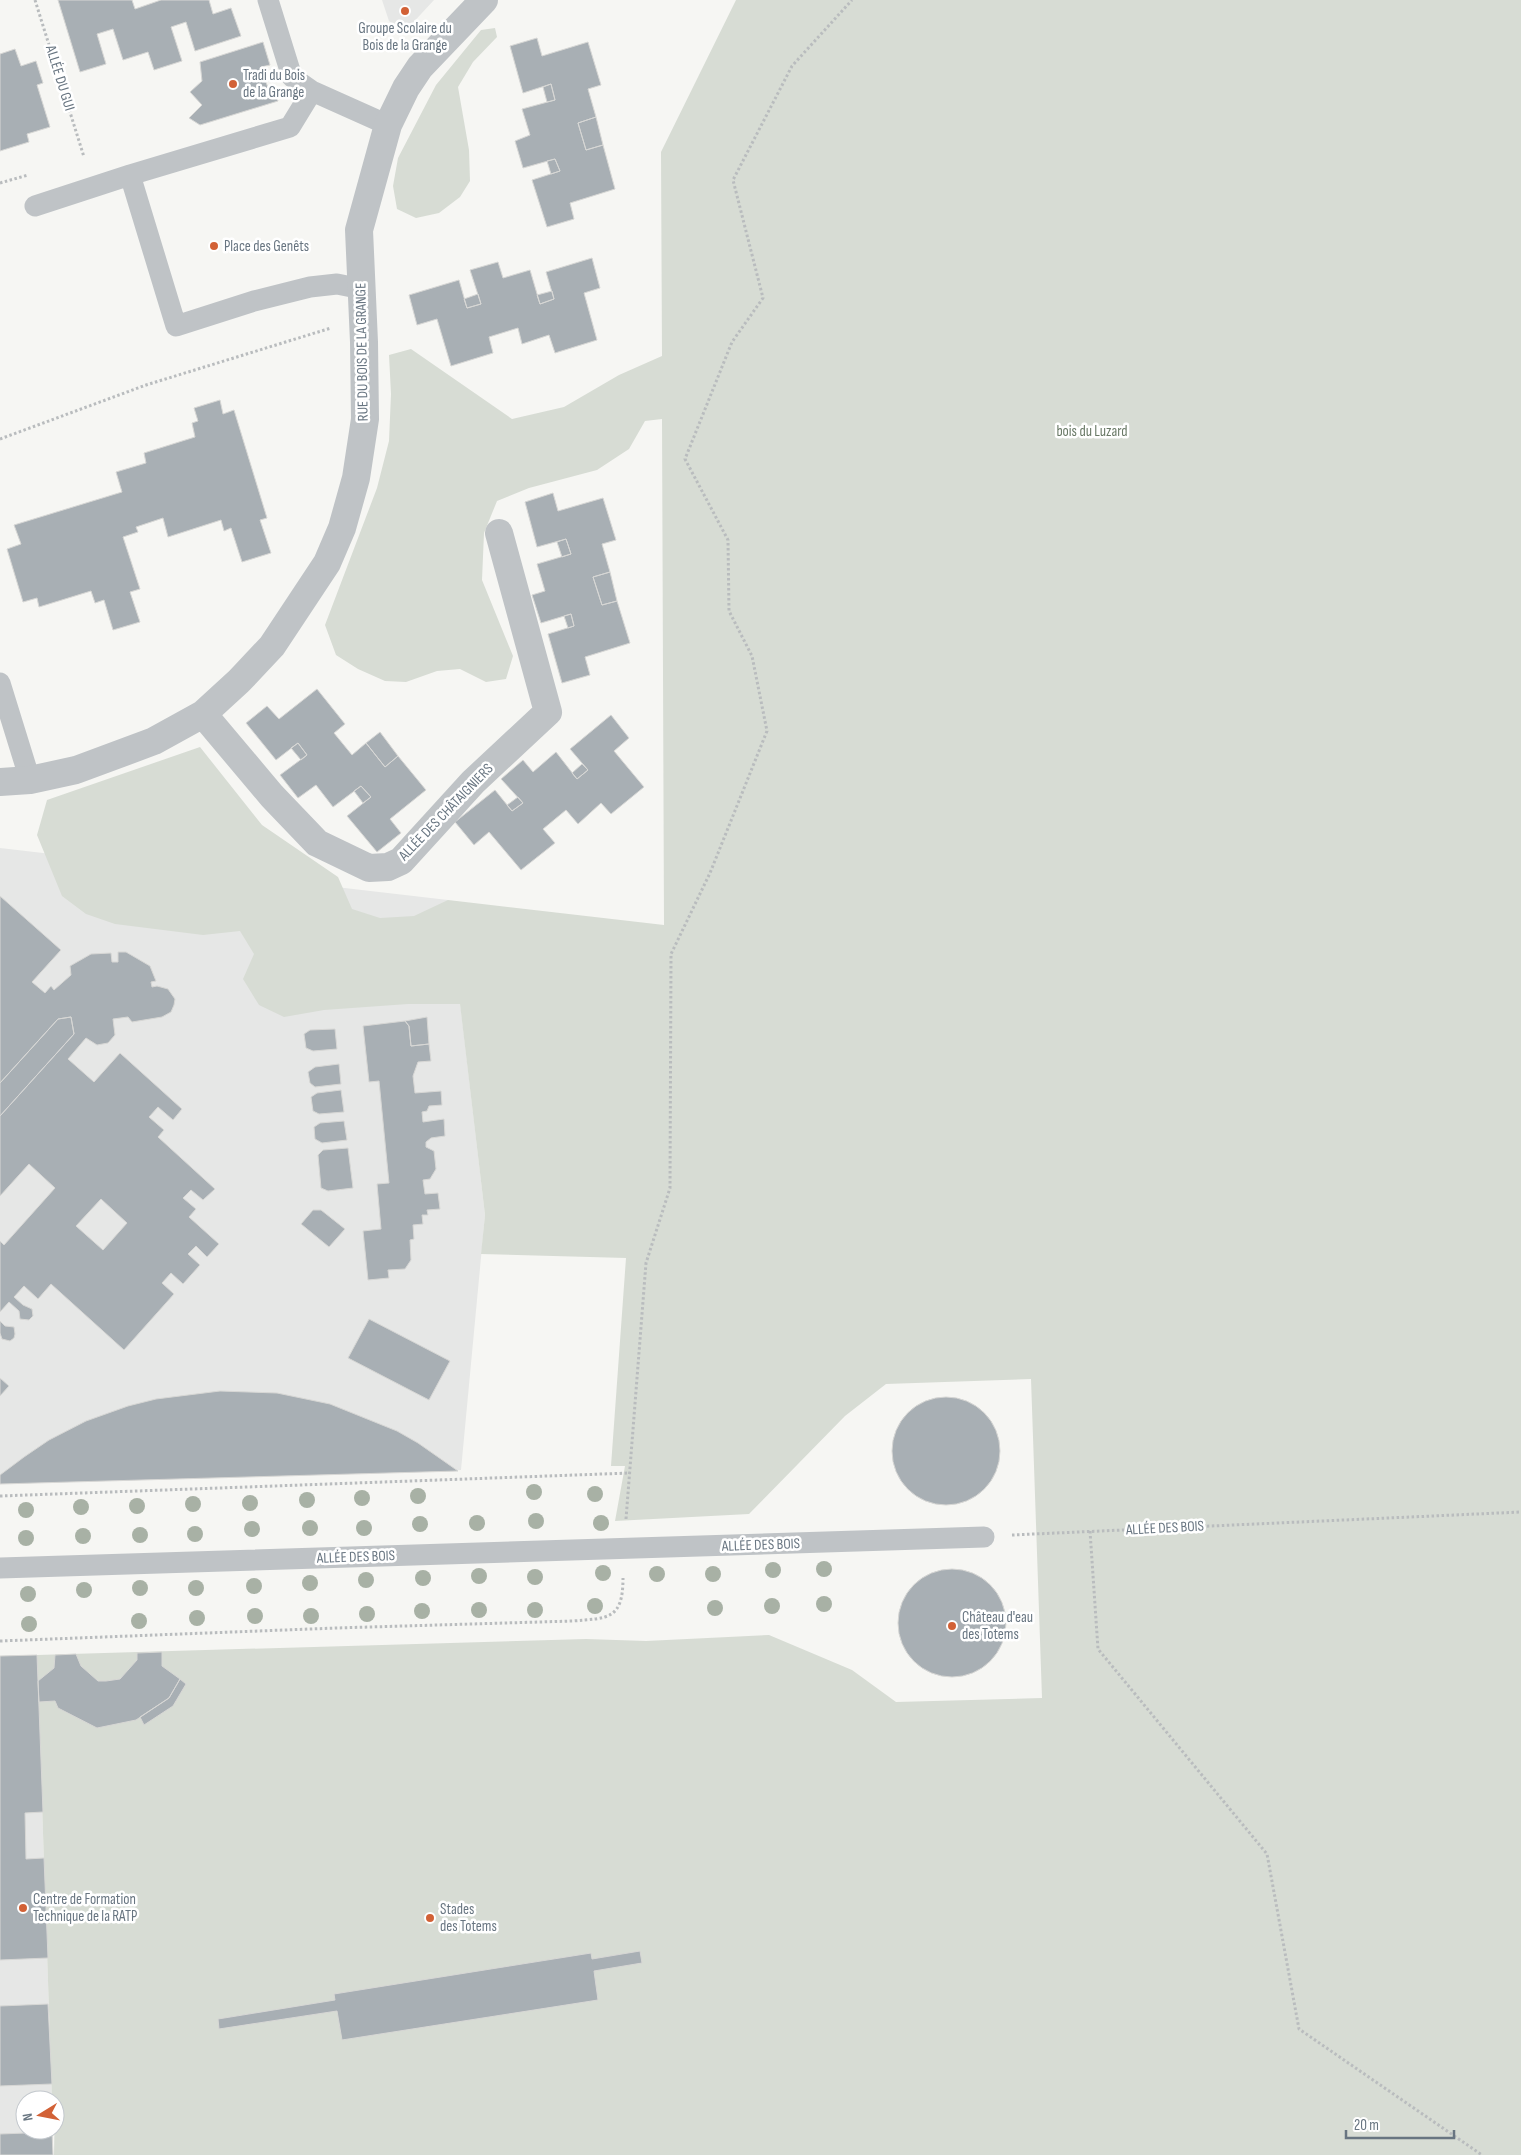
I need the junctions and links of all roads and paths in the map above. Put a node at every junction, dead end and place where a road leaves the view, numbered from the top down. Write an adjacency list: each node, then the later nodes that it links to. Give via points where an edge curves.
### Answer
1 (35, 0): 7 (path, ALLÉE DU GUI)
2 (268, 0): 5 (lane, via 292,77)
3 (484, 0): 6 (street, RUE DU BOIS DE LA GRANGE, via 420,67)
4 (852, 0): 18 (path, via 792,66 733,180 763,298 732,342 685,459 728,540 729,611 752,656 767,731 710,873 671,954 670,1188 646,1262)
5 (312, 91): 6 (lane); 8 (lane, via 290,127)
6 (388, 125): 10 (street, RUE DU BOIS DE LA GRANGE, via 359,230)
7 (84, 157)
8 (130, 175): 9 (lane); 10 (lane, via 176,326 310,287 337,284)
9 (35, 206)
10 (362, 289): 11 (street, RUE DU BOIS DE LA GRANGE)
11 (363, 318): 12 (path, via 146,385); 15 (street, RUE DU BOIS DE LA GRANGE, via 365,419 356,478 328,563 272,646)
12 (0, 439)
13 (499, 532): 15 (street, ALLÉE DES CHÂTAIGNIERS, via 548,712 473,782 401,861 388,867 369,868 317,843 272,796)
14 (0, 683): 16 (lane)
15 (203, 714): 16 (street, RUE DU BOIS DE LA GRANGE, via 115,756 76,770)
16 (30, 780): 17 (street, RUE DU BOIS DE LA GRANGE)
17 (0, 782)
18 (630, 1473): 19 (path); 23 (path)
19 (0, 1496)
20 (1521, 1512): 21 (path, ALLÉE DES BOIS)
21 (1090, 1531): 22 (path, ALLÉE DES BOIS); 26 (path, via 1098,1649 1267,1854 1299,2029)
22 (984, 1537): 23 (lane, ALLÉE DES BOIS)
23 (624, 1550): 24 (lane, ALLÉE DES BOIS); 25 (path, via 621,1602 615,1612 605,1618)
24 (0, 1568)
25 (0, 1641)
26 (1482, 2155)

